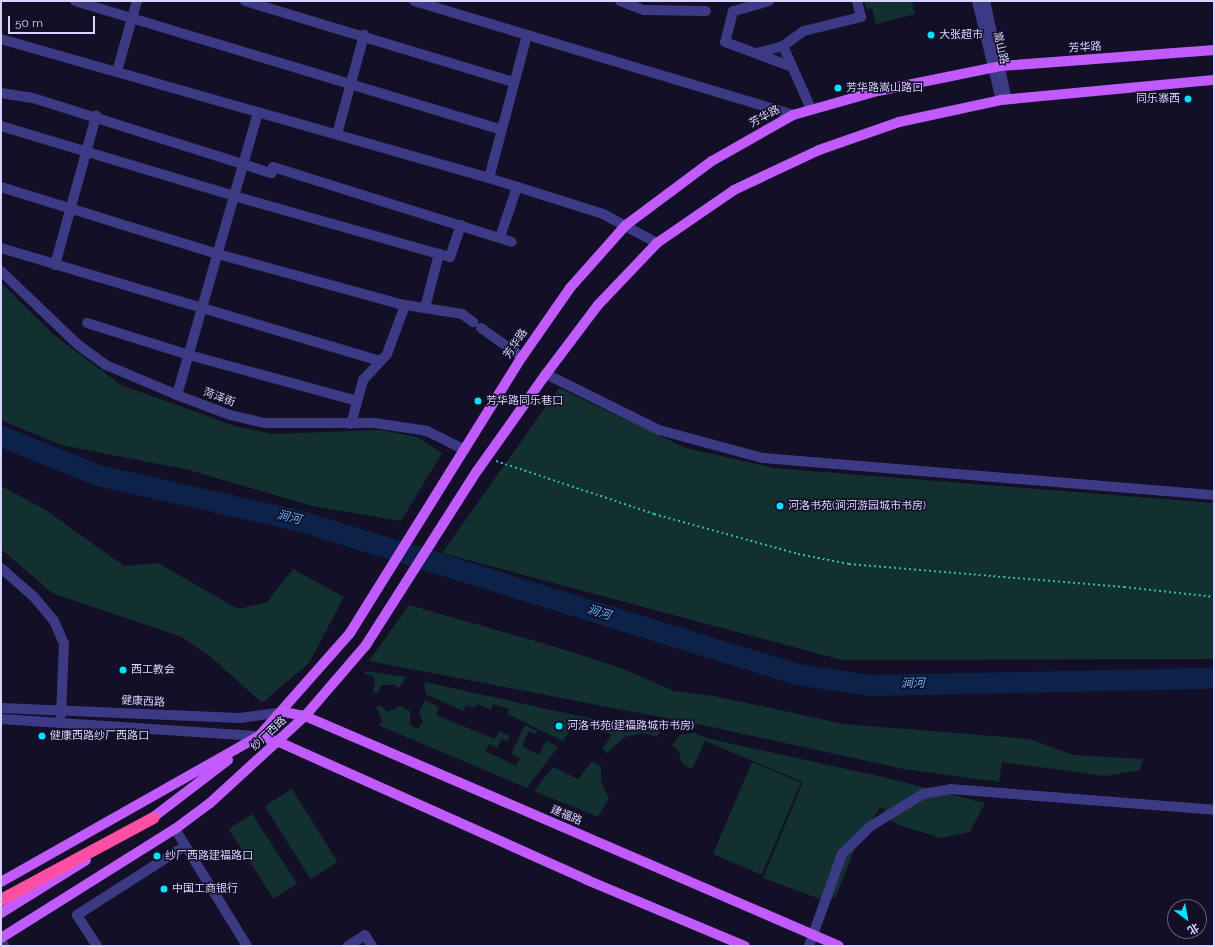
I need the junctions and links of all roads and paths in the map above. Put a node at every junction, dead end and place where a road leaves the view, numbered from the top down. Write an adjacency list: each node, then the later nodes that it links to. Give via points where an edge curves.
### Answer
1 (75, 1): 11 (street)
2 (137, 1): 11 (street)
3 (245, 1): 12 (street)
4 (414, 1): 13 (street)
5 (620, 1): 10 (street, via 644,10)
6 (770, 1): 17 (street, via 733,11 725,42)
7 (857, 1): 15 (street, via 861,17 804,31)
8 (977, 1): 19 (street, 嵩山路)
9 (985, 1): 19 (street, 嵩山路)
10 (706, 11)
11 (131, 18): 20 (street); 23 (street)
12 (364, 35): 22 (street); 23 (street)
13 (527, 35): 22 (street); 28 (street)
14 (1, 39): 20 (street)
15 (783, 46): 17 (street); 18 (street)
16 (1214, 50): 19 (main road, 芳华路)
17 (757, 53): 18 (street)
18 (790, 66): 26 (street)
19 (997, 67): 25 (street, 嵩山路); 26 (main road, 芳华路, via 878,91)
20 (117, 71): 27 (street)
21 (1214, 80): 25 (main road)
22 (514, 82): 31 (street)
23 (349, 84): 31 (street); 32 (street)
24 (1, 93): 29 (street, via 33,98)
25 (1004, 100): 44 (main road, via 899,122 819,150 734,190)
26 (811, 109): 28 (main road, 芳华路)
27 (258, 112): 32 (street); 34 (street)
28 (793, 115): 41 (main road, 芳华路, via 712,161)
29 (96, 116): 33 (street); 34 (street)
30 (1, 126): 33 (street)
31 (501, 130): 35 (street)
32 (337, 134): 35 (street)
33 (86, 151): 38 (street); 39 (street)
34 (244, 164): 38 (street); 40 (street, via 271,173 273,167)
35 (489, 178): 37 (street)
36 (1, 187): 39 (street)
37 (517, 187): 41 (street, via 603,214); 42 (street)
38 (234, 196): 46 (street); 47 (street)
39 (70, 208): 46 (street); 48 (street)
40 (461, 225): 42 (street); 47 (street, via 450,257)
41 (626, 225): 44 (street); 55 (main road, 芳华路, via 570,288)
42 (500, 237): 43 (street)
43 (512, 242)
44 (656, 243): 57 (main road, via 598,305)
45 (1, 248): 48 (street)
46 (218, 254): 50 (street); 52 (street)
47 (439, 254): 51 (street)
48 (54, 264): 52 (street)
49 (1, 271): 58 (street, 菏泽街, via 77,344 106,365)
50 (405, 304): 51 (street); 56 (street, via 387,354)
51 (425, 308): 55 (street, via 462,314)
52 (202, 309): 54 (street); 56 (street)
53 (87, 323): 54 (street)
54 (189, 355): 58 (street); 59 (street)
55 (522, 357): 61 (main road, 芳华路)
56 (381, 361): 59 (street, via 362,380)
57 (546, 374): 62 (main road); 63 (street, via 659,430 763,458)
58 (177, 395): 60 (street, 菏泽街, via 230,415 266,423)
59 (357, 401): 60 (street)
60 (351, 424): 61 (street, 菏泽街, via 375,423 427,431)
61 (465, 450): 68 (main road, 纱厂西路, via 350,633)
62 (487, 458): 65 (path, via 654,514 798,554 849,564); 69 (main road, 纱厂西路, via 366,645)
63 (1214, 495)
64 (1, 568): 67 (street, via 34,597 54,621 64,643)
65 (1214, 597)
66 (1, 708): 67 (street, 健康西路)
67 (62, 710): 68 (street, 健康西路, via 240,718); 71 (street)
68 (283, 712): 69 (main road, 建福路); 72 (main road, 纱厂西路)
69 (305, 716): 73 (main road, 纱厂西路); 81 (main road, 建福路)
70 (1, 719): 71 (street)
71 (60, 721): 72 (street)
72 (259, 736): 73 (main road); 75 (main road); 78 (main road, 纱厂西路)
73 (280, 742): 76 (main road, 纱厂西路, via 210,803); 89 (main road, via 587,880)
74 (1214, 810): 81 (street, via 950,789 923,794 871,826 842,854)
75 (153, 818): 79 (highway); 80 (main road)
76 (175, 829): 77 (street); 82 (main road, 纱厂西路)
77 (185, 846): 85 (street, via 76,915); 86 (street)
78 (1, 882)
79 (1, 900)
80 (1, 913)
81 (813, 935): 90 (street); 91 (main road, 建福路)
82 (1, 938)
83 (1, 941): 84 (street)
84 (4, 946)
85 (97, 946)
86 (247, 946)
87 (348, 946): 88 (street, via 366,935)
88 (372, 946)
89 (745, 946)
90 (809, 946)
91 (839, 946)

